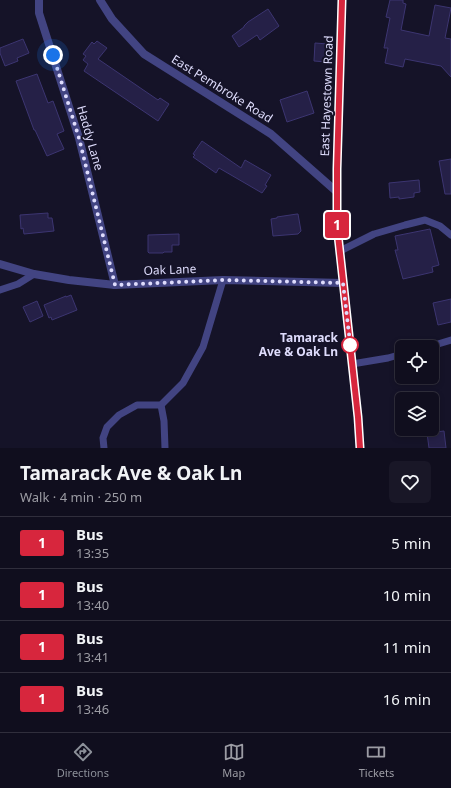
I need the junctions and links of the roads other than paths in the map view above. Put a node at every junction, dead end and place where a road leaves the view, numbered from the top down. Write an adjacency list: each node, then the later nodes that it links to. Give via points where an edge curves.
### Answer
1 (39, 0): 11 (street, Haddy Lane, via 39,13 79,138)
2 (100, 0): 4 (street, East Pembroke Road, via 112,19 144,54 271,134)
3 (342, 0): 4 (street, East Hayestown Road)
4 (337, 192): 6 (street, East Hayestown Road)
5 (451, 235): 6 (lane, via 440,226 425,220 374,234)
6 (340, 251): 10 (street, East Hayestown Road)
7 (0, 264): 8 (street, Oak Lane)
8 (34, 274): 11 (street, Oak Lane); 12 (lane, via 18,284)
9 (224, 280): 10 (street, Oak Lane); 11 (street, Oak Lane); 17 (lane, via 203,347 183,383)
10 (343, 283): 16 (street, East Hayestown Road)
11 (115, 285)
12 (0, 290)
13 (451, 340): 14 (lane)
14 (439, 344)
15 (395, 356): 16 (lane)
16 (352, 364): 20 (street, East Hayestown Road)
17 (162, 405): 18 (lane, via 137,405 119,415 107,427 103,438); 19 (lane)
18 (104, 448)
19 (165, 448)
20 (360, 448)

